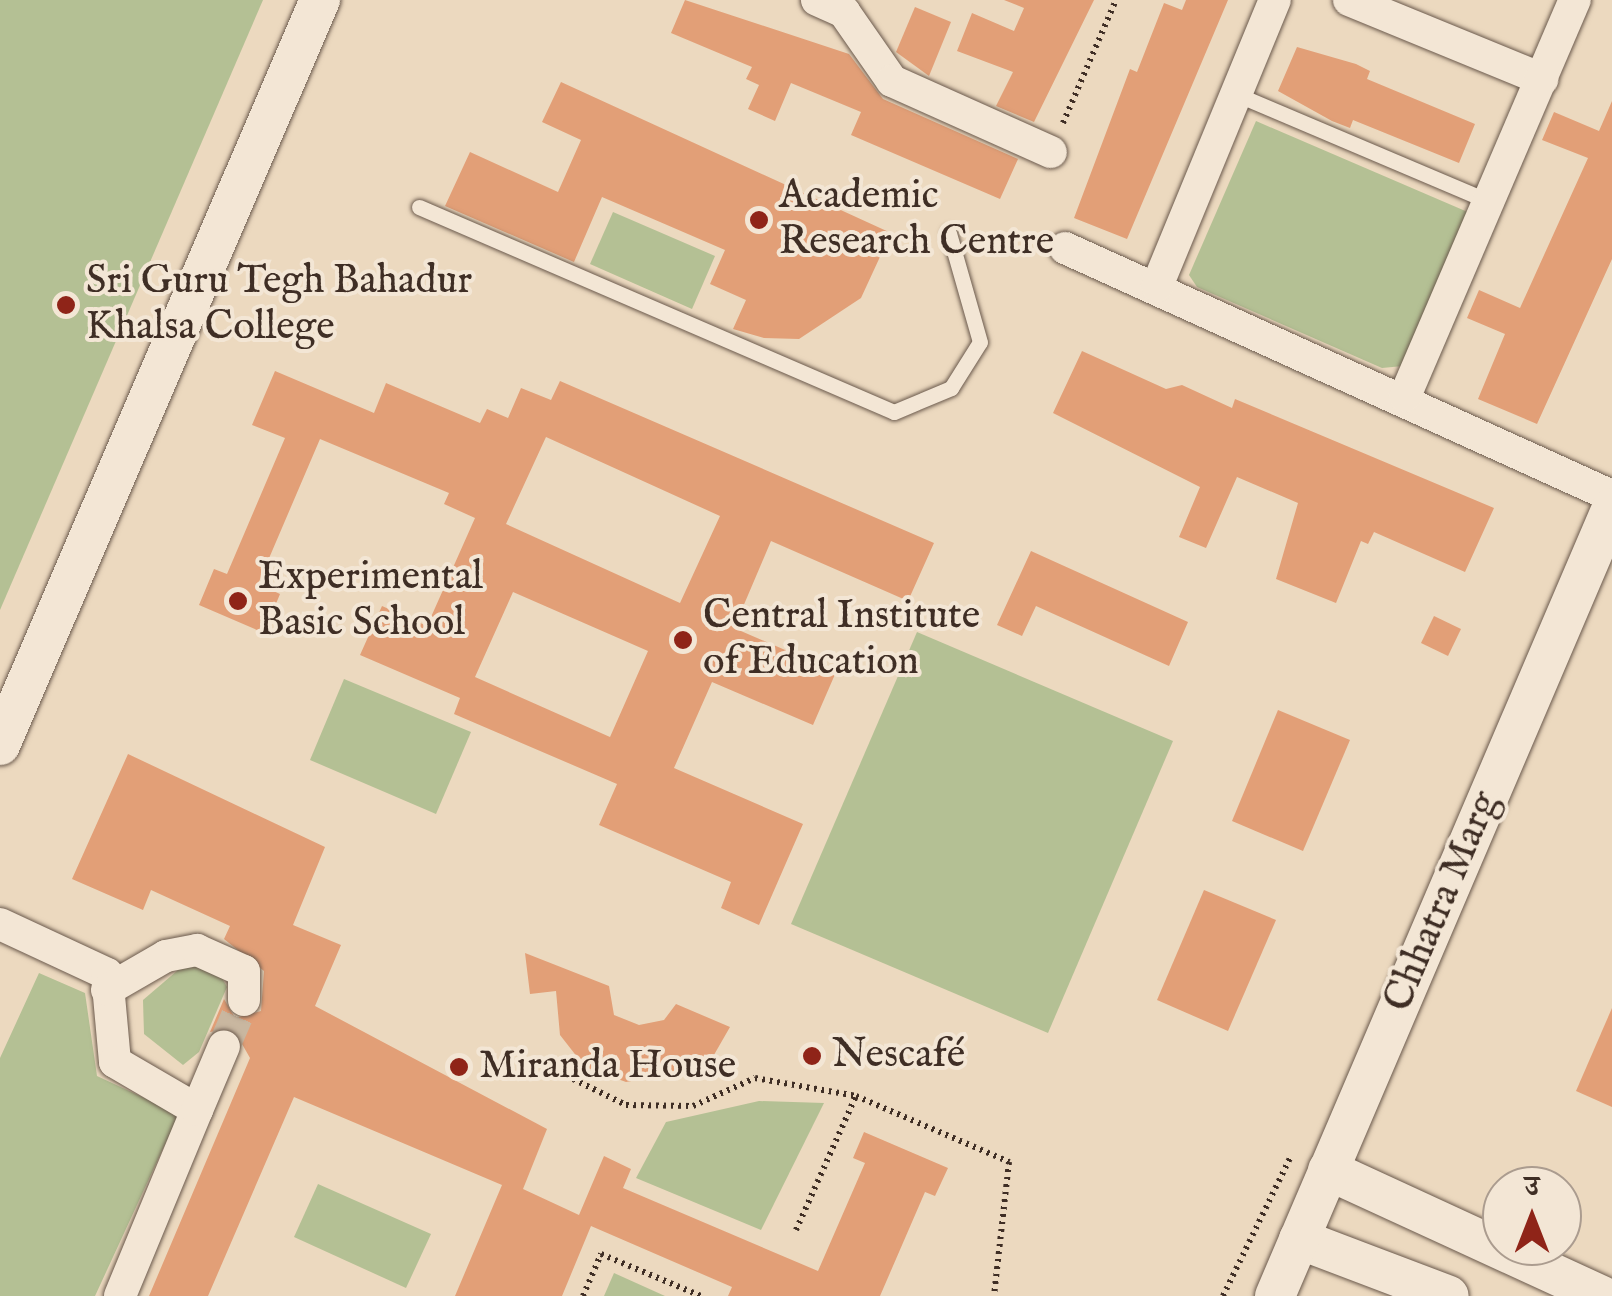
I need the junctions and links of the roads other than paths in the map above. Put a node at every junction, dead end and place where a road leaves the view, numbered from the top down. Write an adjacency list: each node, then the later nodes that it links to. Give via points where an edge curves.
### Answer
1 (320, 0): 17 (street)
2 (817, 0): 8 (street, via 844,12 892,81)
3 (1275, 0): 7 (street)
4 (1350, 0): 6 (street)
5 (1575, 0): 6 (street)
6 (1542, 80): 9 (street)
7 (1236, 94): 9 (lane); 13 (street)
8 (1051, 152)
9 (1490, 202): 14 (street)
10 (420, 208): 11 (lane, via 894,412 951,388 980,342)
11 (949, 233)
12 (1065, 248): 13 (street)
13 (1157, 286): 14 (street)
14 (1405, 396): 15 (street)
15 (1612, 496)
16 (1612, 508): 23 (street, Chhatra Marg)
17 (0, 745)
18 (0, 924): 19 (street, via 107,974)
19 (107, 990): 20 (street, via 166,956 197,950 244,972); 22 (street, via 114,1062)
20 (244, 1000)
21 (224, 1046): 22 (street)
22 (197, 1110): 25 (street)
23 (1328, 1170): 24 (street, Chhatra Marg); 28 (street)
24 (1298, 1238): 26 (street, Chhatra Marg); 27 (street)
25 (120, 1296)
26 (1275, 1296)
27 (1449, 1296)
28 (1602, 1296)

